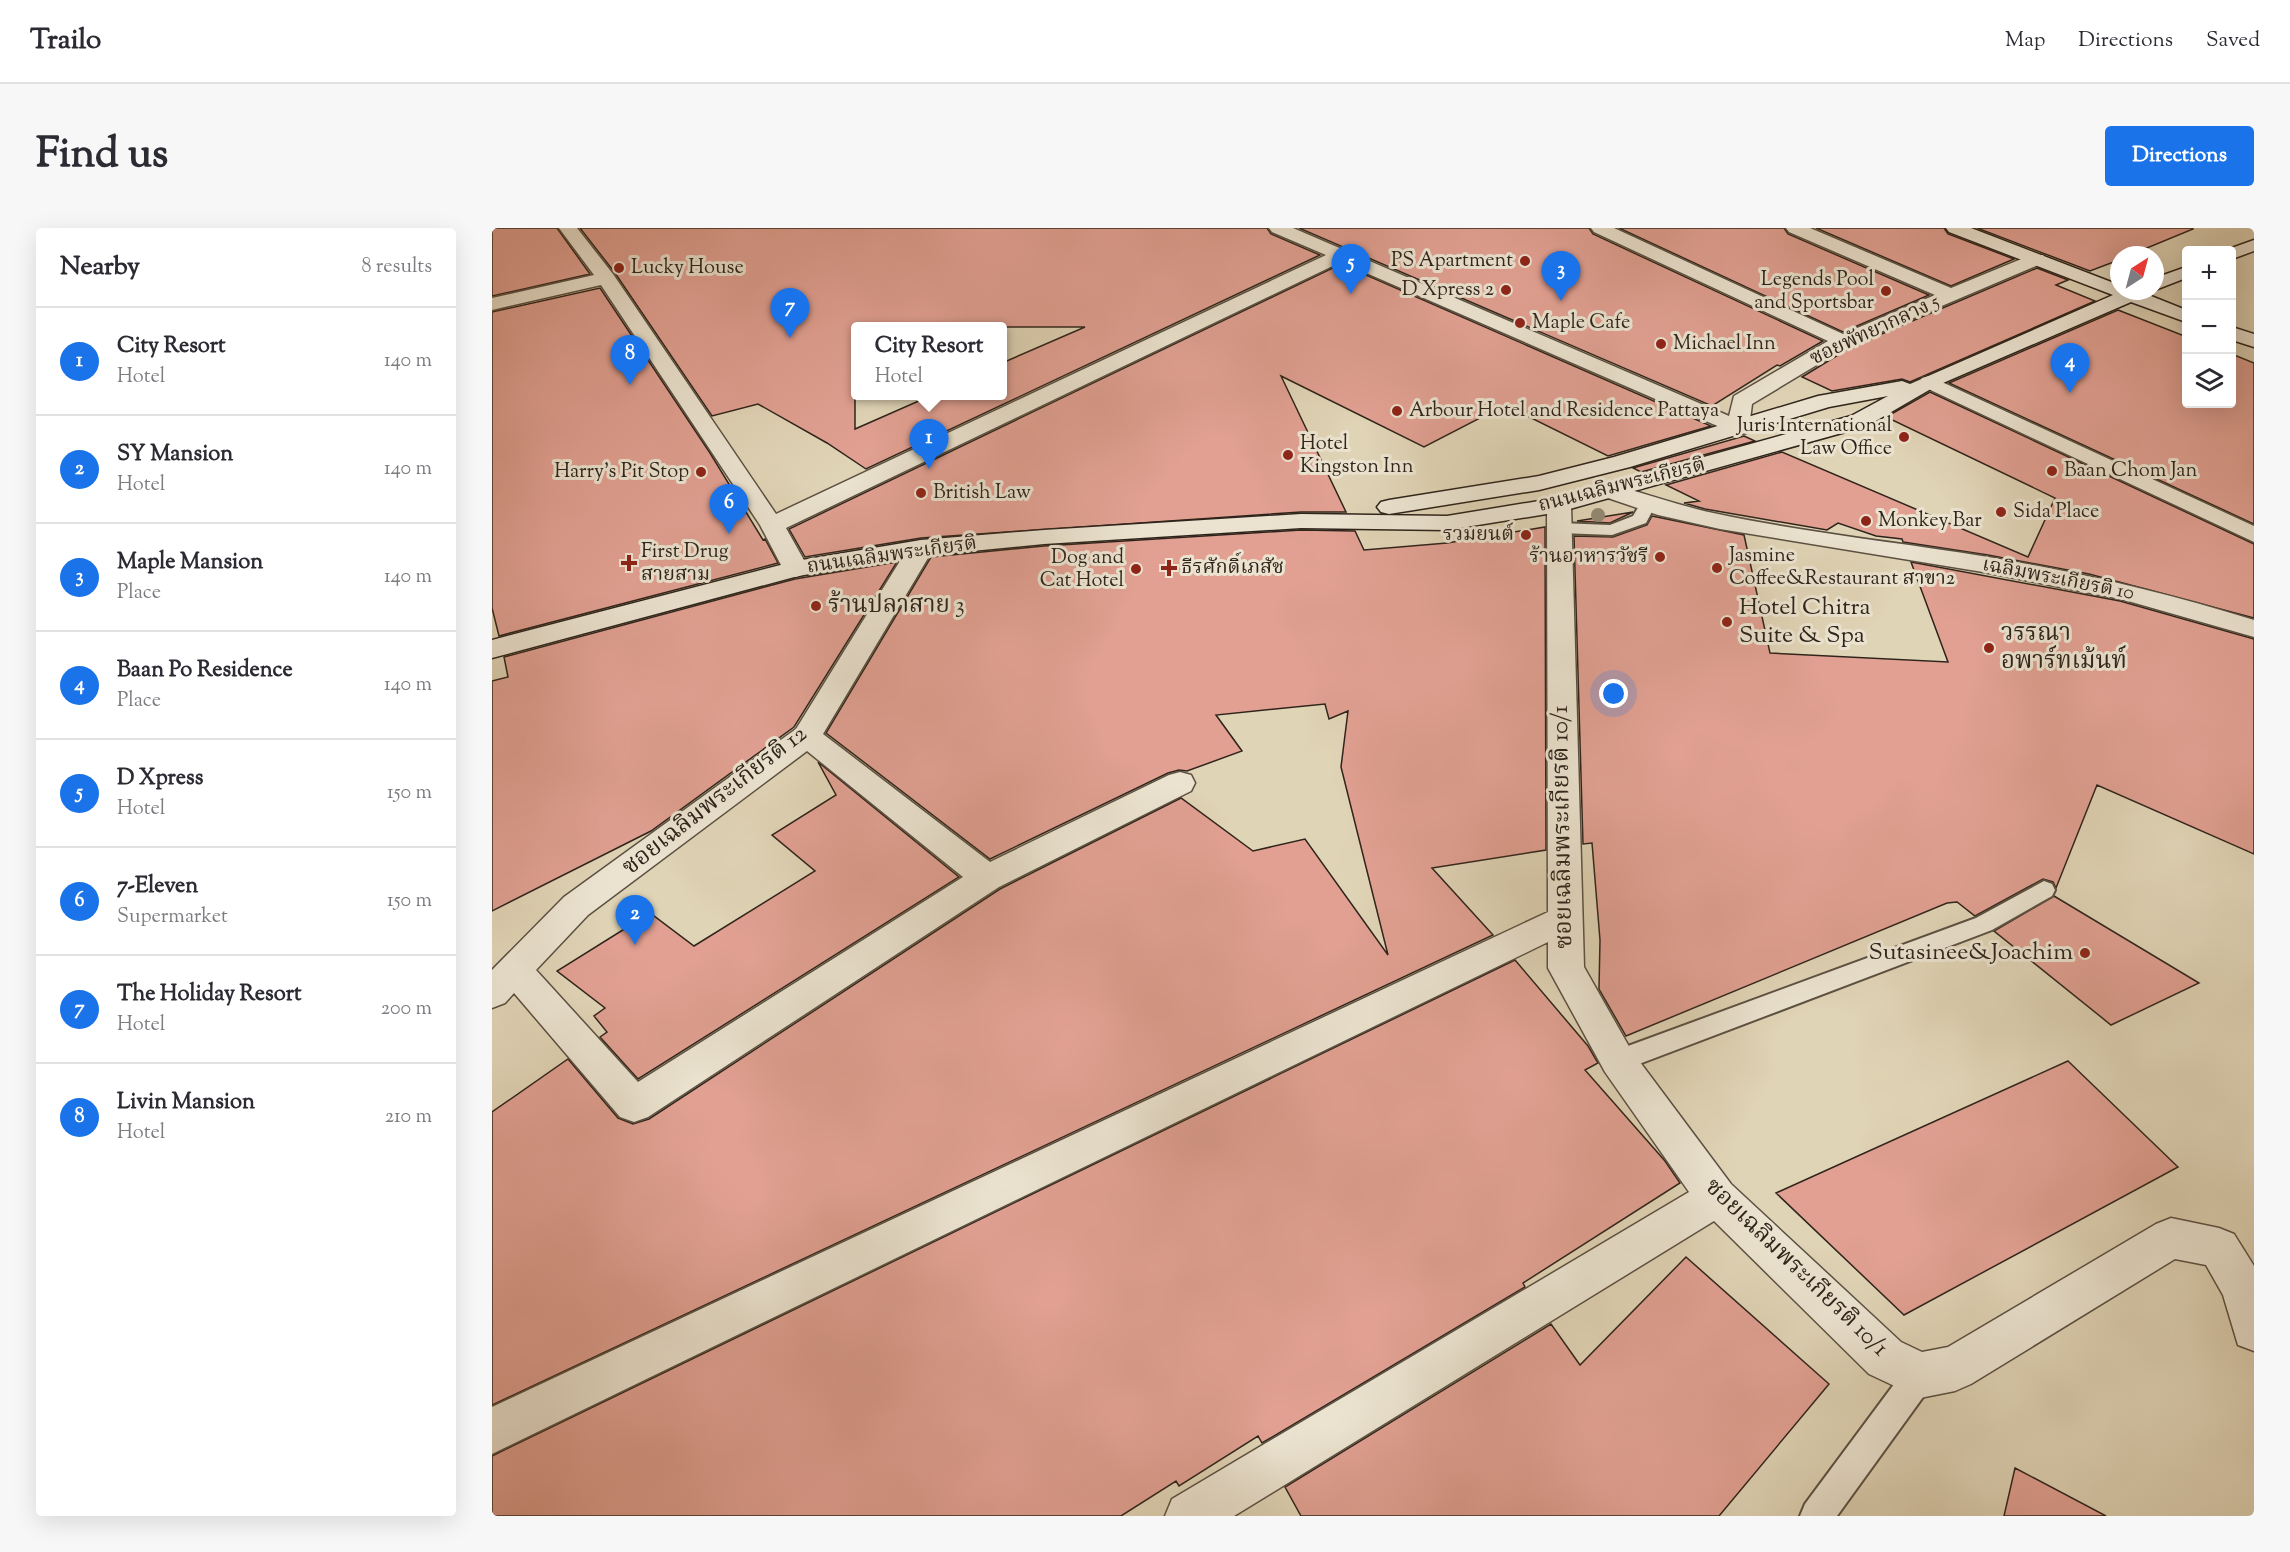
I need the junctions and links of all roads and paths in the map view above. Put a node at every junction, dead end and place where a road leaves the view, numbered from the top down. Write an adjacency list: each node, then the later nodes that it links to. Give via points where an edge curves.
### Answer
1 (568, 228): 11 (street)
2 (1278, 228): 8 (street)
3 (1600, 228): 20 (street)
4 (1795, 228): 14 (street)
5 (1955, 228): 9 (street)
6 (2254, 245): 7 (street)
7 (2236, 252)
8 (1341, 255): 23 (street); 28 (street)
9 (2037, 259): 13 (street); 14 (street, ซอยพัทยากลาง 5)
10 (2182, 274): 12 (street)
11 (606, 278): 17 (street); 28 (street)
12 (2164, 281)
13 (2110, 286)
14 (1951, 295): 20 (street, ซอยพัทยากลาง 5)
15 (2110, 300): 22 (street, ถนนเฉลิมพระเกียรติ)
16 (2147, 300): 18 (street)
17 (492, 304)
18 (2182, 314)
19 (2236, 334): 21 (street)
20 (1844, 341): 23 (street, ซอยพัทยากลาง 5, via 1742,401)
21 (2254, 341)
22 (1929, 382): 23 (street, ถนนเฉลิมพระเกียรติ, via 1826,401); 24 (street, ถนนเฉลิมพระเกียรติ, via 1859,420); 29 (street)
23 (1738, 428): 27 (street, ถนนเฉลิมพระเกียรติ, via 1539,483)
24 (1613, 492): 25 (street, เฉลิมพระเกียรติ 10); 26 (street, ถนนเฉลิมพระเกียรติ)
25 (1648, 504): 26 (lane, via 1640,519 1612,530); 32 (street, เฉลิมพระเกียรติ 10, via 1770,531 2065,578 2219,616)
26 (1560, 516): 27 (street, ถนนเฉลิมพระเกียรติ, via 1447,523); 38 (street, ซอยเฉลิมพระเกียรติ 10/1)
27 (1301, 520): 30 (street, ถนนเฉลิมพระเกียรติ)
28 (772, 525): 31 (street)
29 (2254, 535)
30 (921, 548): 31 (street, ถนนเฉลิมพระเกียรติ); 34 (street, ซอยเฉลิมพระเกียรติ 12)
31 (796, 569): 33 (street, ถนนเฉลิมพระเกียรติ)
32 (2254, 629)
33 (492, 649)
34 (807, 736): 36 (street); 39 (street, ซอยเฉลิมพระเกียรติ 12, via 576,906)
35 (1180, 783): 36 (street)
36 (987, 878): 39 (street, via 634,1105)
37 (2044, 890): 40 (lane, via 1984,924)
38 (1563, 920): 40 (street, ซอยเฉลิมพระเกียรติ 10/1, via 1566,968); 44 (street)
39 (503, 981)
40 (1618, 1061): 41 (street, ซอยเฉลิมพระเกียรติ 10/1)
41 (1718, 1197): 43 (street, ซอยเฉลิมพระเกียรติ 10/1, via 1885,1358); 45 (street)
42 (2254, 1329): 43 (street, via 2243,1288 2219,1248 2171,1238 1955,1368)
43 (1920, 1375): 46 (lane)
44 (492, 1431)
45 (1189, 1516)
46 (1817, 1516)

